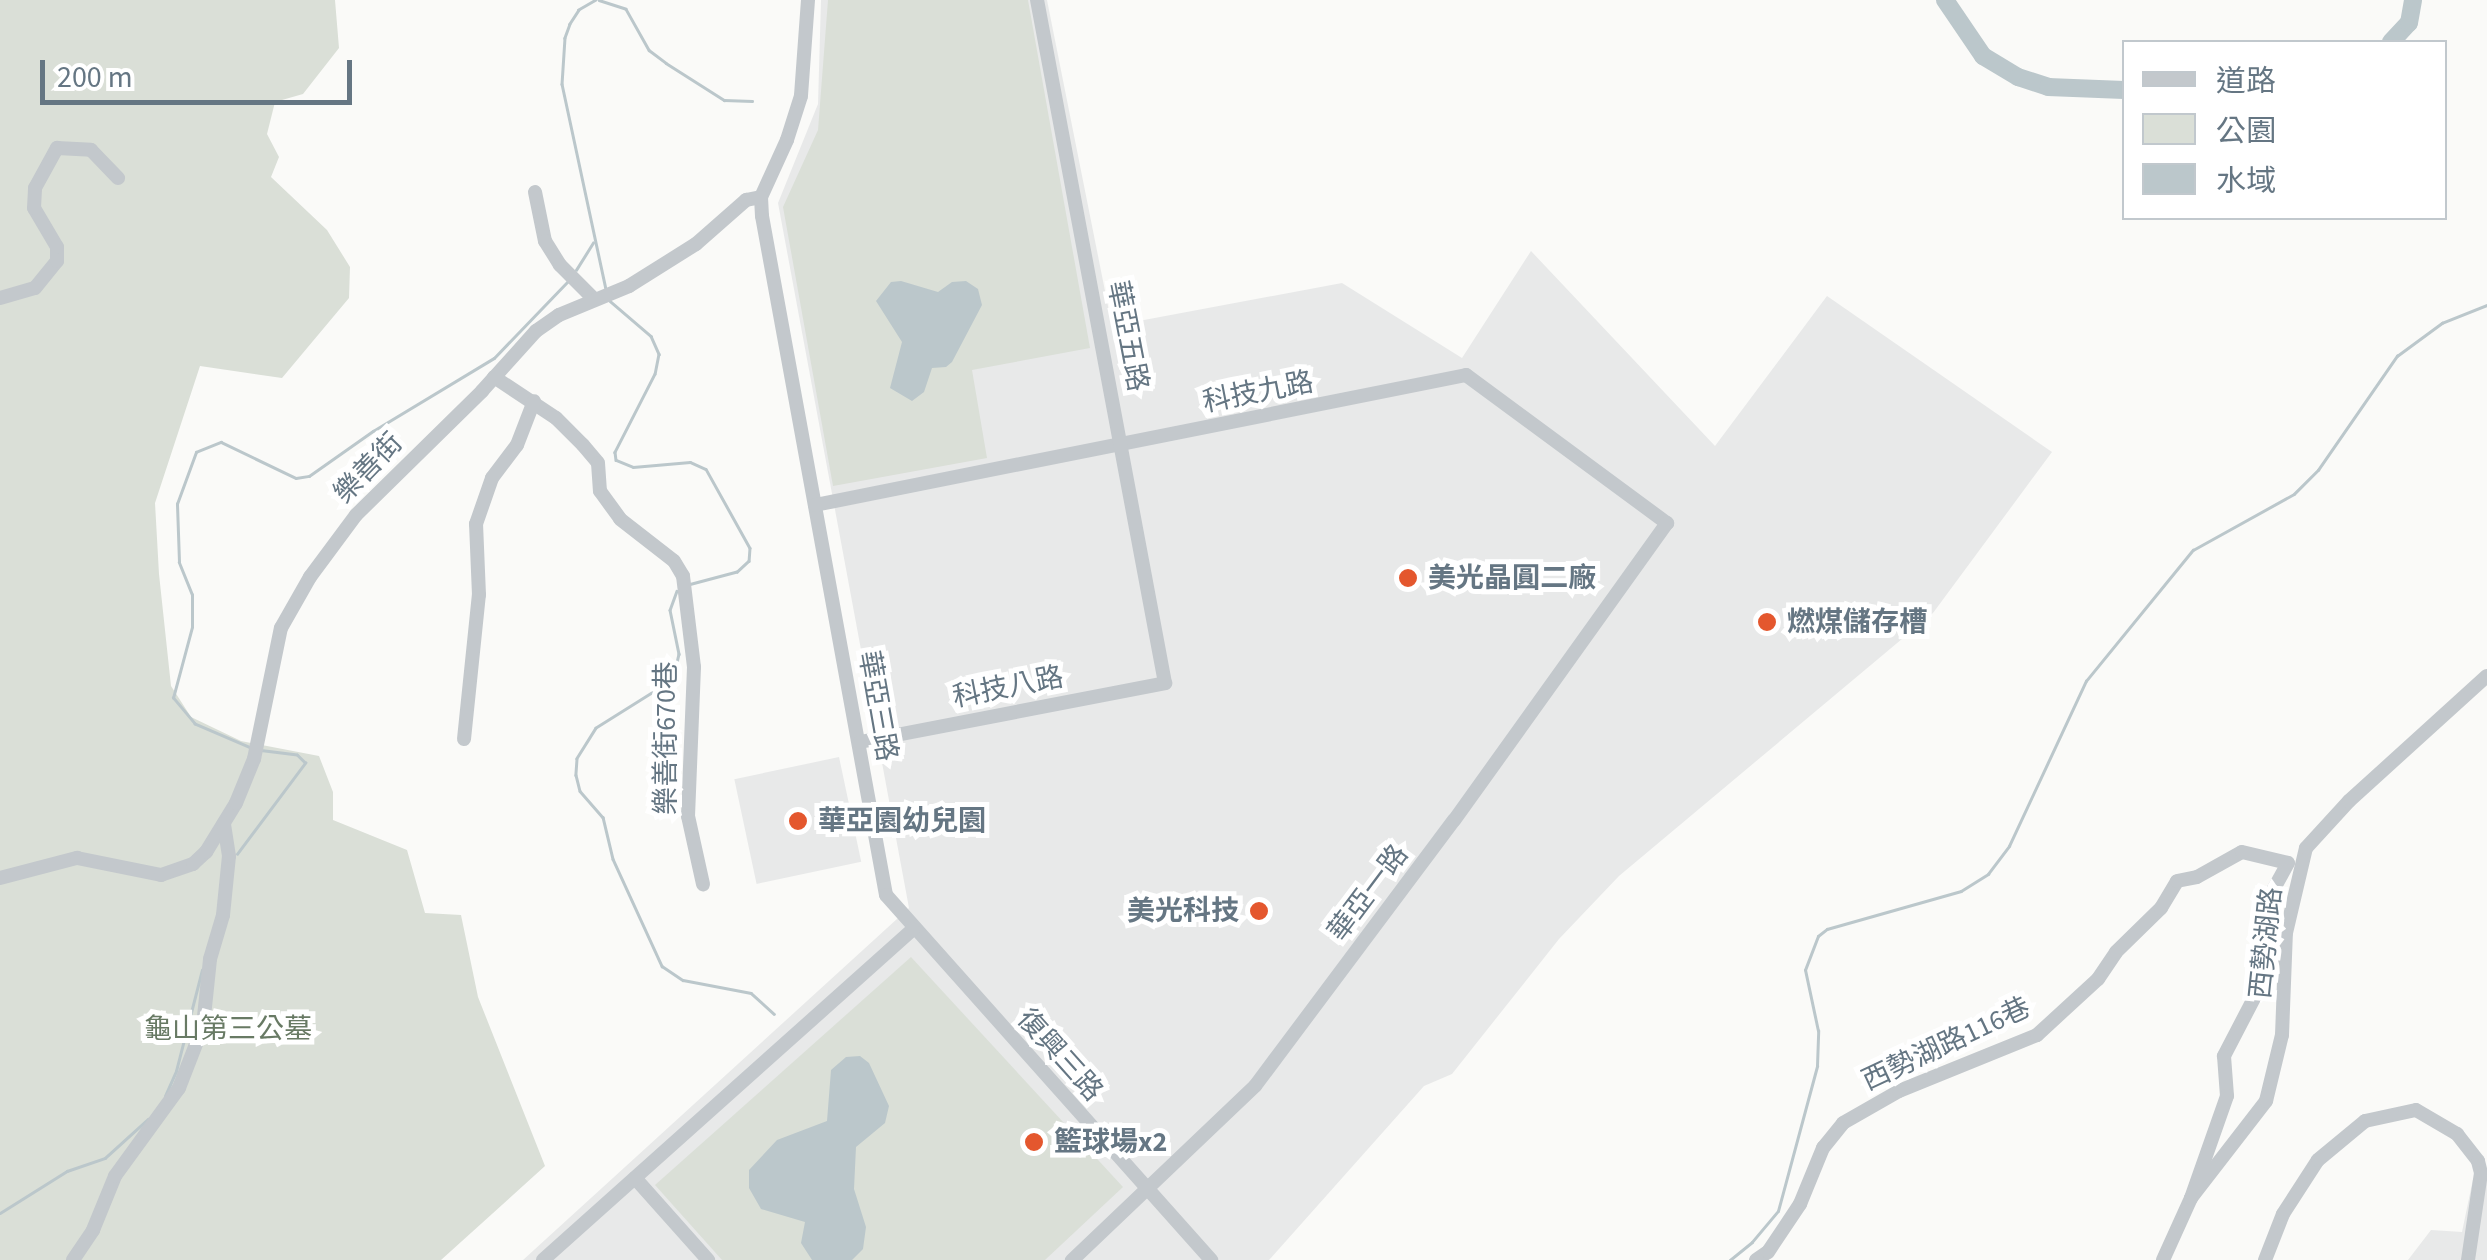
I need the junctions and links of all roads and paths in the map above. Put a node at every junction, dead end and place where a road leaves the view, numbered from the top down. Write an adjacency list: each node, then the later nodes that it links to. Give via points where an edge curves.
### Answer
1 (808, 0): 5 (street, via 795,120)
2 (1038, 0): 10 (street, 華亞五路)
3 (118, 178): 6 (street, via 90,150 57,148 35,188 34,208 57,247 57,261 34,288)
4 (535, 192): 7 (street, via 545,241 560,265)
5 (761, 196): 7 (street, 樂善街, via 746,200 696,244); 11 (street, 華亞三路)
6 (0, 298)
7 (597, 298): 8 (street, 樂善街, via 536,330)
8 (494, 377): 9 (street, 樂善街670巷); 17 (street, 樂善街, via 356,514 310,577 281,628 254,759)
9 (534, 401): 15 (street, via 517,445 492,478 476,524 479,595); 19 (street, 樂善街670巷, via 598,463 600,492 620,519 674,561 683,576 694,667 688,816)
10 (1123, 444): 11 (street, 科技九路); 12 (street, 科技九路, via 1466,375); 14 (street, 華亞五路)
11 (815, 505): 16 (street, 華亞三路)
12 (1667, 522): 23 (street, 華亞一路, via 1256,1086)
13 (2487, 676): 24 (street, 西勢湖路, via 2306,848 2288,919 2282,1035 2266,1102)
14 (1166, 682): 16 (street, 科技八路)
15 (464, 739)
16 (860, 742): 20 (street, 華亞三路, via 886,894)
17 (224, 822): 18 (street, via 206,852 179,872 161,875 78,858); 25 (street, via 229,856 223,915 203,1026 180,1088 115,1176)
18 (0, 878)
19 (703, 884)
20 (913, 929): 22 (street); 23 (street, 復興三路)
21 (2483, 1165): 32 (street, via 2457,1134 2416,1110 2365,1121 2300,1183); 33 (street)
22 (635, 1178): 26 (street); 27 (street)
23 (1149, 1189): 28 (street, 華亞一路); 29 (street, 復興三路)
24 (2191, 1198): 30 (street, 西勢湖路116巷, via 2227,1096 2224,1056 2264,979 2266,902 2288,863 2242,852 2177,882 2098,979 2036,1035 1900,1091 1843,1123 1823,1148 1800,1204); 31 (street, 西勢湖路)
25 (73, 1260)
26 (543, 1260)
27 (708, 1260)
28 (1072, 1260)
29 (1211, 1260)
30 (1756, 1260)
31 (2163, 1260)
32 (2265, 1260)
33 (2468, 1260)

